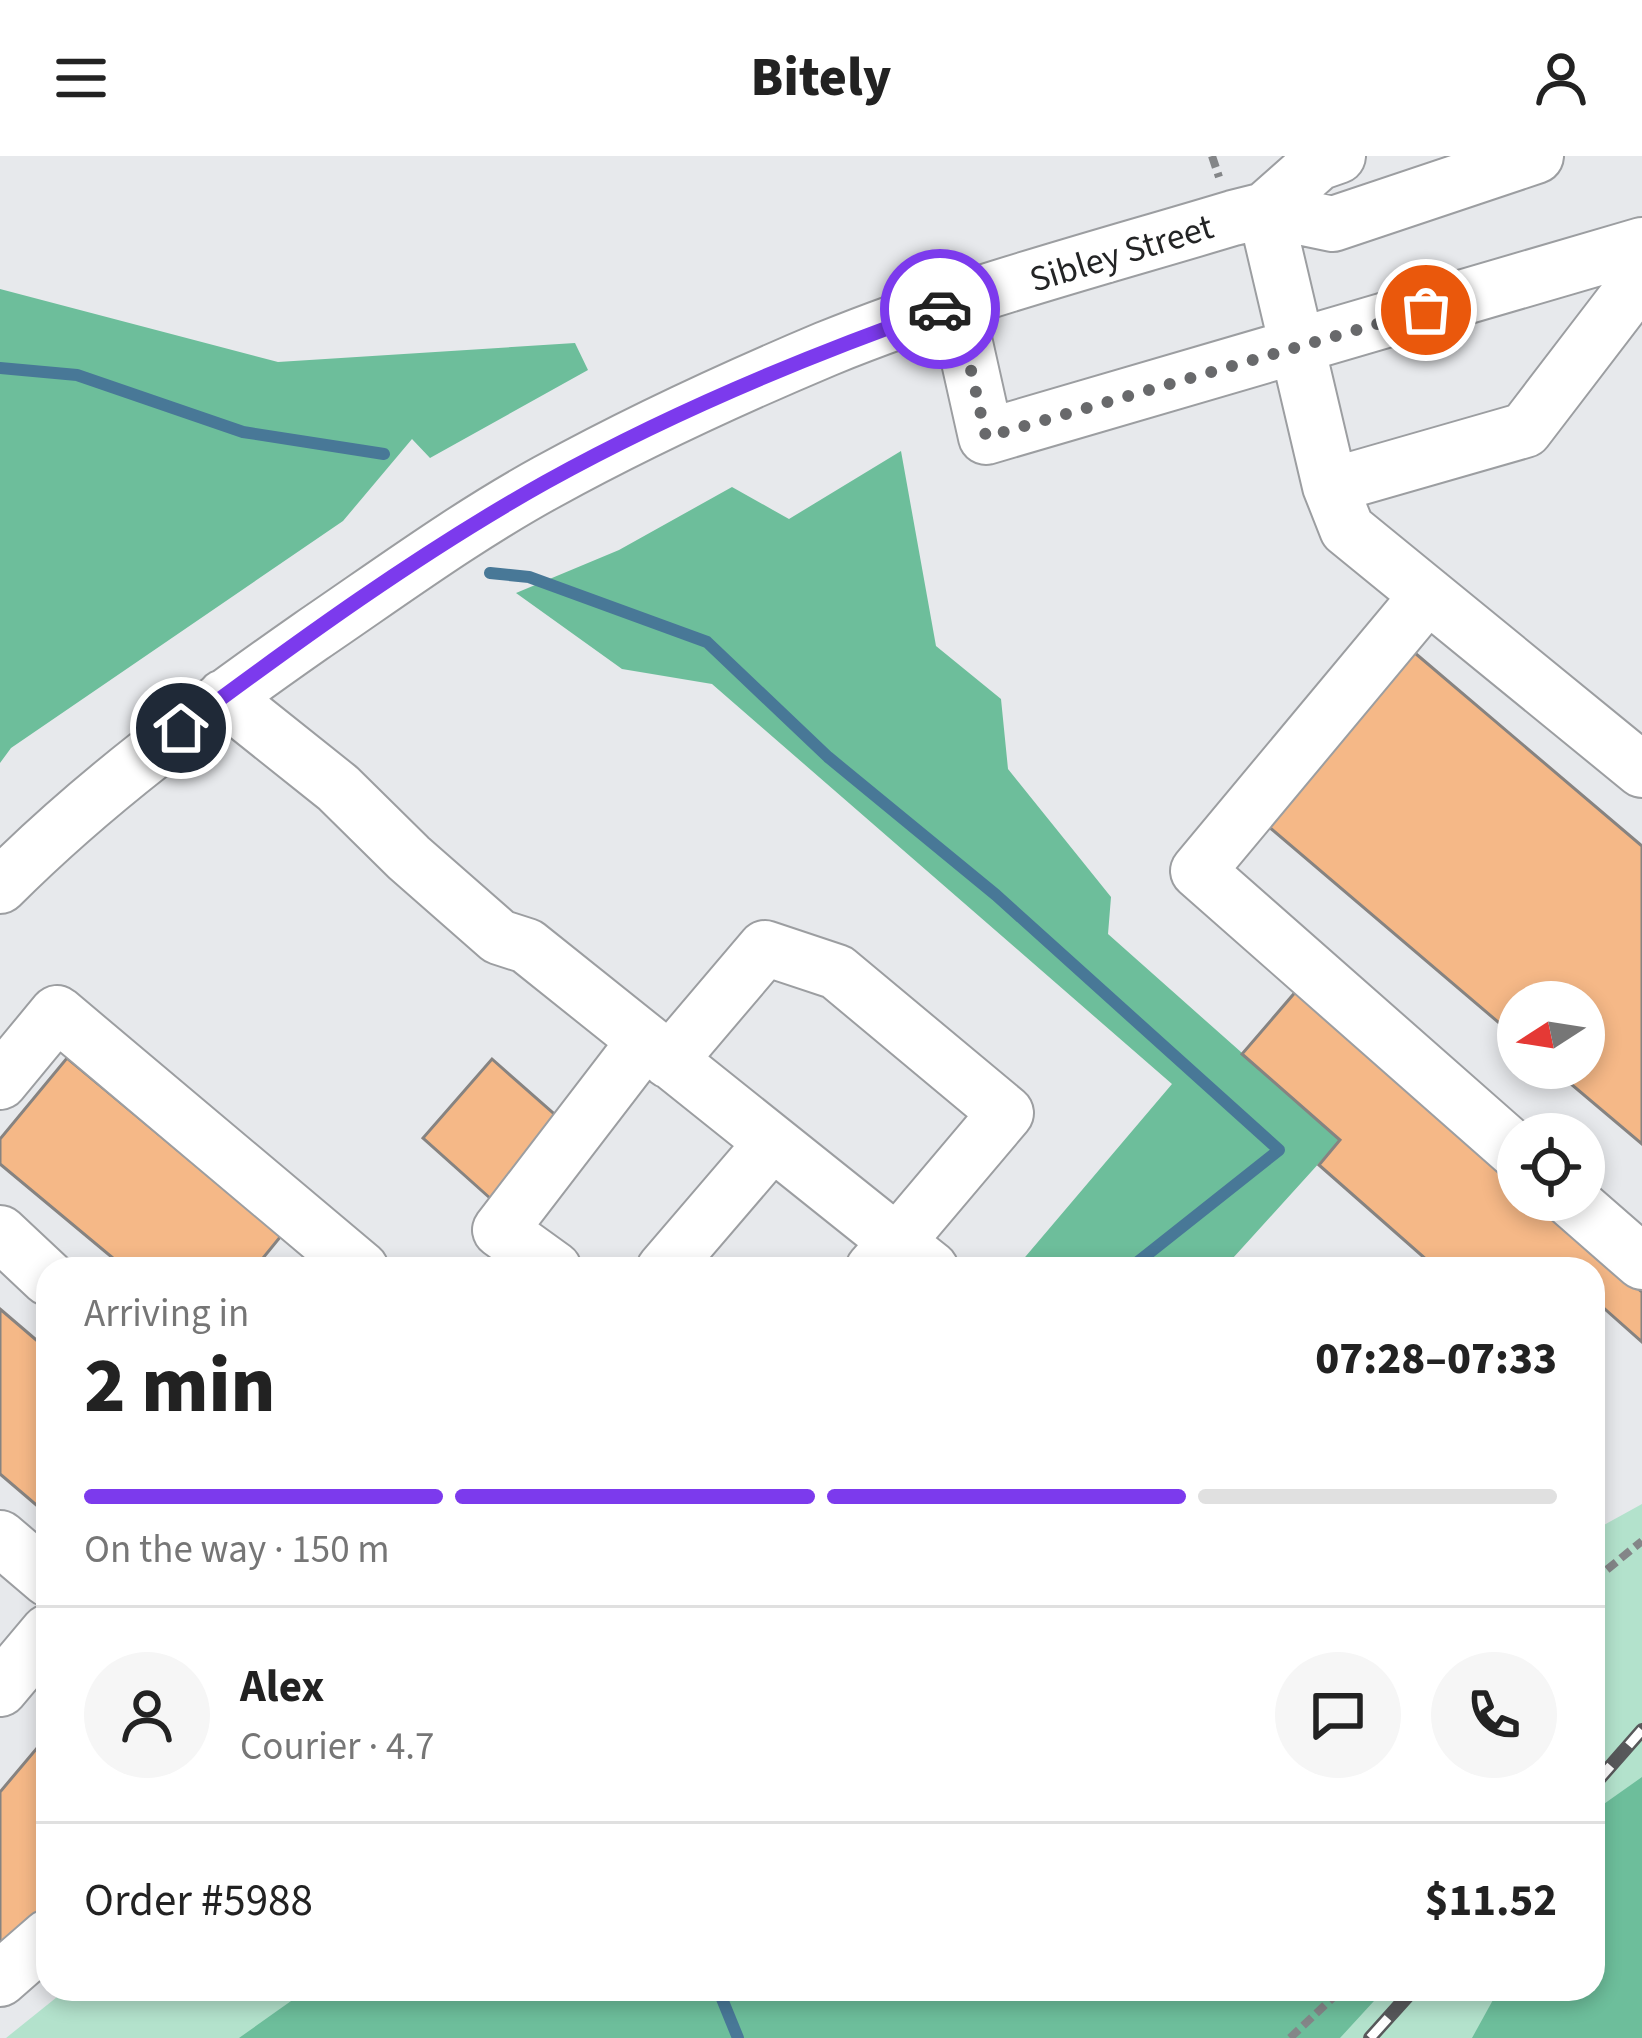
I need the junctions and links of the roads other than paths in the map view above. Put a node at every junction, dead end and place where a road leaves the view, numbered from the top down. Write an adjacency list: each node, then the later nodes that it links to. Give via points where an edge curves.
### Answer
1 (1338, 156): 3 (street, Sibley Street, via 1318,163)
2 (1536, 156): 3 (street, Sibley Street, via 1333,224)
3 (1265, 210): 6 (street, Sibley Street); 7 (street)
4 (1642, 245): 7 (street)
5 (1642, 277): 8 (street, via 1525,430)
6 (956, 303): 7 (street, via 986,437); 10 (street, Sibley Street, via 686,410 546,483)
7 (1296, 349): 8 (street)
8 (1330, 486): 9 (street, via 1347,530)
9 (1428, 595): 11 (street); 15 (street, via 1198,871)
10 (224, 697): 12 (street, Sibley Street, via 148,752); 13 (street, via 338,788 499,937 527,946)
11 (1642, 770)
12 (0, 886)
13 (657, 1051): 16 (street); 20 (street, via 500,1230); 23 (street, via 765,948 837,972 1006,1113)
14 (0, 1082): 19 (street, via 57,1013)
15 (1497, 1134)
16 (772, 1143): 21 (street); 22 (street)
17 (1595, 1221): 24 (street)
18 (0, 1233): 25 (street)
19 (328, 1257)
20 (537, 1257)
21 (674, 1257)
22 (898, 1257)
23 (903, 1257)
24 (1642, 1262)
25 (36, 1267)
26 (0, 1538): 27 (street)
27 (36, 1566)
28 (36, 1646): 29 (street)
29 (0, 1689)
30 (36, 1948): 31 (street)
31 (0, 1979)

